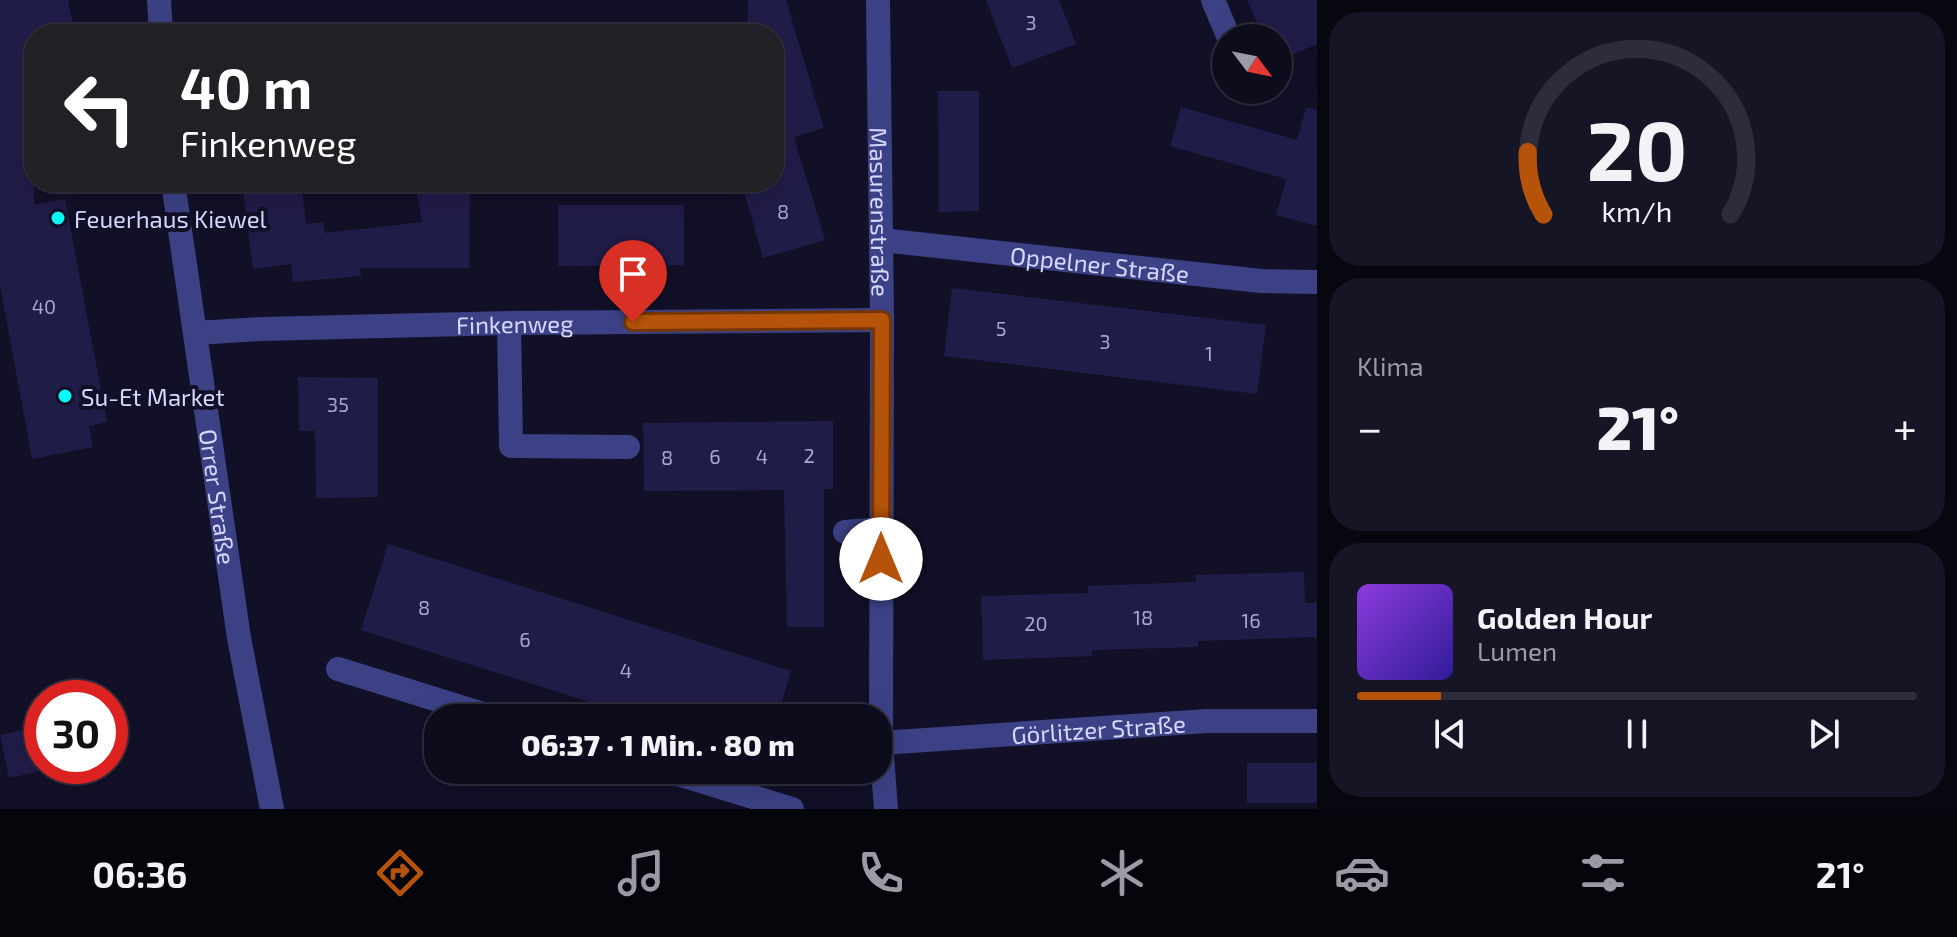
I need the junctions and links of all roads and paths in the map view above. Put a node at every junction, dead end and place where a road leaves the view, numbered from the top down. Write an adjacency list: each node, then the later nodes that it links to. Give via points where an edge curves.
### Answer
1 (159, 0): 4 (street)
2 (878, 0): 7 (street, Masurenstraße)
3 (1213, 0): 5 (street)
4 (160, 24)
5 (1223, 24)
6 (174, 192): 11 (street, Orrer Straße)
7 (881, 240): 8 (street, Oppelner Straße, via 1261,281); 9 (street, Masurenstraße)
8 (1317, 282)
9 (882, 320): 10 (street, Finkenweg); 13 (street, Masurenstraße)
10 (509, 323): 11 (street, Finkenweg); 12 (street, via 511,446)
11 (195, 333): 22 (street, Orrer Straße, via 239,638)
12 (628, 447)
13 (881, 529): 14 (street); 17 (street, Masurenstraße)
14 (845, 532)
15 (338, 669): 16 (street)
16 (451, 704)
17 (881, 704)
18 (1317, 721): 19 (street, Görlitzer Straße, via 1207,721)
19 (892, 742)
20 (711, 784): 23 (street)
21 (884, 784): 24 (street, Masurenstraße)
22 (272, 809)
23 (792, 809)
24 (886, 809)

